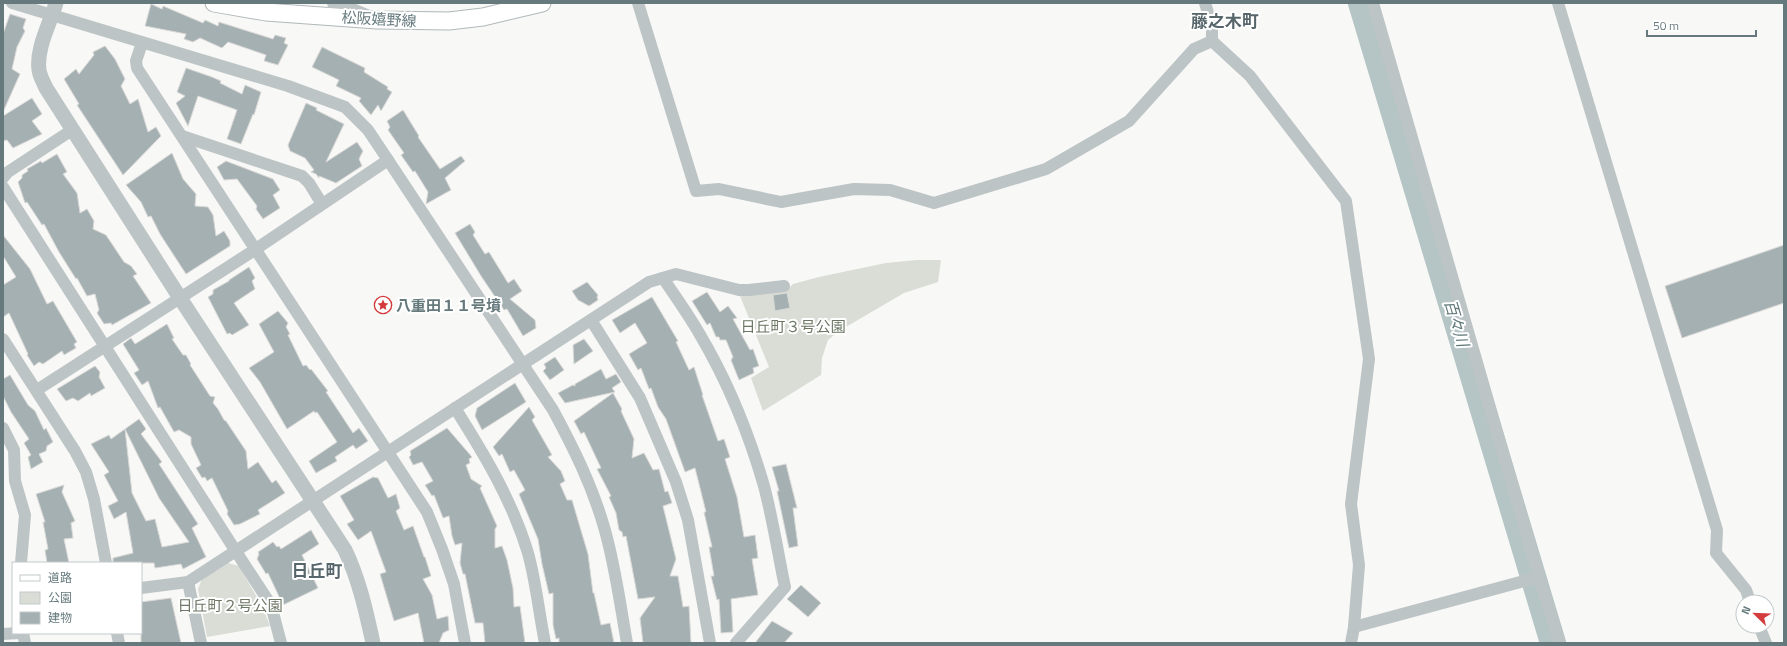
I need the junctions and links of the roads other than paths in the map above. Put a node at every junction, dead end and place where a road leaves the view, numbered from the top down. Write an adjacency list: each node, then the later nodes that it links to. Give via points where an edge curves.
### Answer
1 (12, 3): 9 (street)
2 (214, 3): 10 (main road, 松阪嬉野線, via 266,12)
3 (333, 3): 10 (street)
4 (542, 3): 10 (main road, 松阪嬉野線, via 483,17 449,21)
5 (638, 3): 11 (street, via 696,190 719,189 781,202 854,190 890,190 934,203 1046,169 1129,121 1194,49)
6 (1205, 3): 11 (street, via 1212,26)
7 (1374, 3): 35 (street)
8 (1558, 3): 38 (street, via 1717,530 1716,552)
9 (54, 9): 12 (street); 13 (street, via 40,52 40,70 52,99)
10 (377, 20)
11 (1212, 41): 39 (street, via 1250,76 1346,201 1369,359 1351,504 1359,565)
12 (142, 42): 14 (street, via 136,61 137,68); 15 (street, via 288,86 345,107 368,130)
13 (72, 130): 16 (street, via 8,172); 22 (street)
14 (182, 136): 18 (street, via 302,176); 19 (street)
15 (388, 160): 18 (street); 26 (street)
16 (3, 178)
17 (3, 187): 25 (street)
18 (322, 204): 19 (street)
19 (256, 249): 22 (street); 30 (street)
20 (663, 278): 21 (street, via 676,274 739,290); 23 (street, via 649,282); 47 (street, via 700,335 726,385 754,454 773,526 785,587)
21 (784, 286)
22 (180, 298): 25 (street); 31 (street)
23 (591, 320): 26 (street); 46 (street, via 640,398 676,482 688,520)
24 (3, 339): 27 (street)
25 (105, 345): 27 (street); 32 (street)
26 (523, 364): 28 (street); 45 (street, via 567,436 591,489 608,543)
27 (37, 390): 34 (street, via 76,451 86,472 94,499)
28 (455, 408): 30 (street); 44 (street, via 483,452 516,520 530,565)
29 (3, 428): 33 (street, via 14,450 15,482 25,516)
30 (388, 452): 31 (street); 43 (street, via 420,500 433,525 454,584)
31 (314, 500): 32 (street); 42 (street, via 354,569)
32 (235, 550): 36 (street); 41 (street, via 271,605)
33 (21, 562)
34 (106, 562)
35 (1539, 577): 39 (street); 49 (street)
36 (188, 582): 37 (street); 40 (street)
37 (142, 588)
38 (1747, 594)
39 (1354, 627): 48 (street)
40 (201, 643)
41 (281, 643)
42 (373, 643)
43 (465, 643)
44 (545, 643)
45 (627, 643)
46 (710, 643)
47 (736, 643)
48 (1351, 643)
49 (1560, 643)

